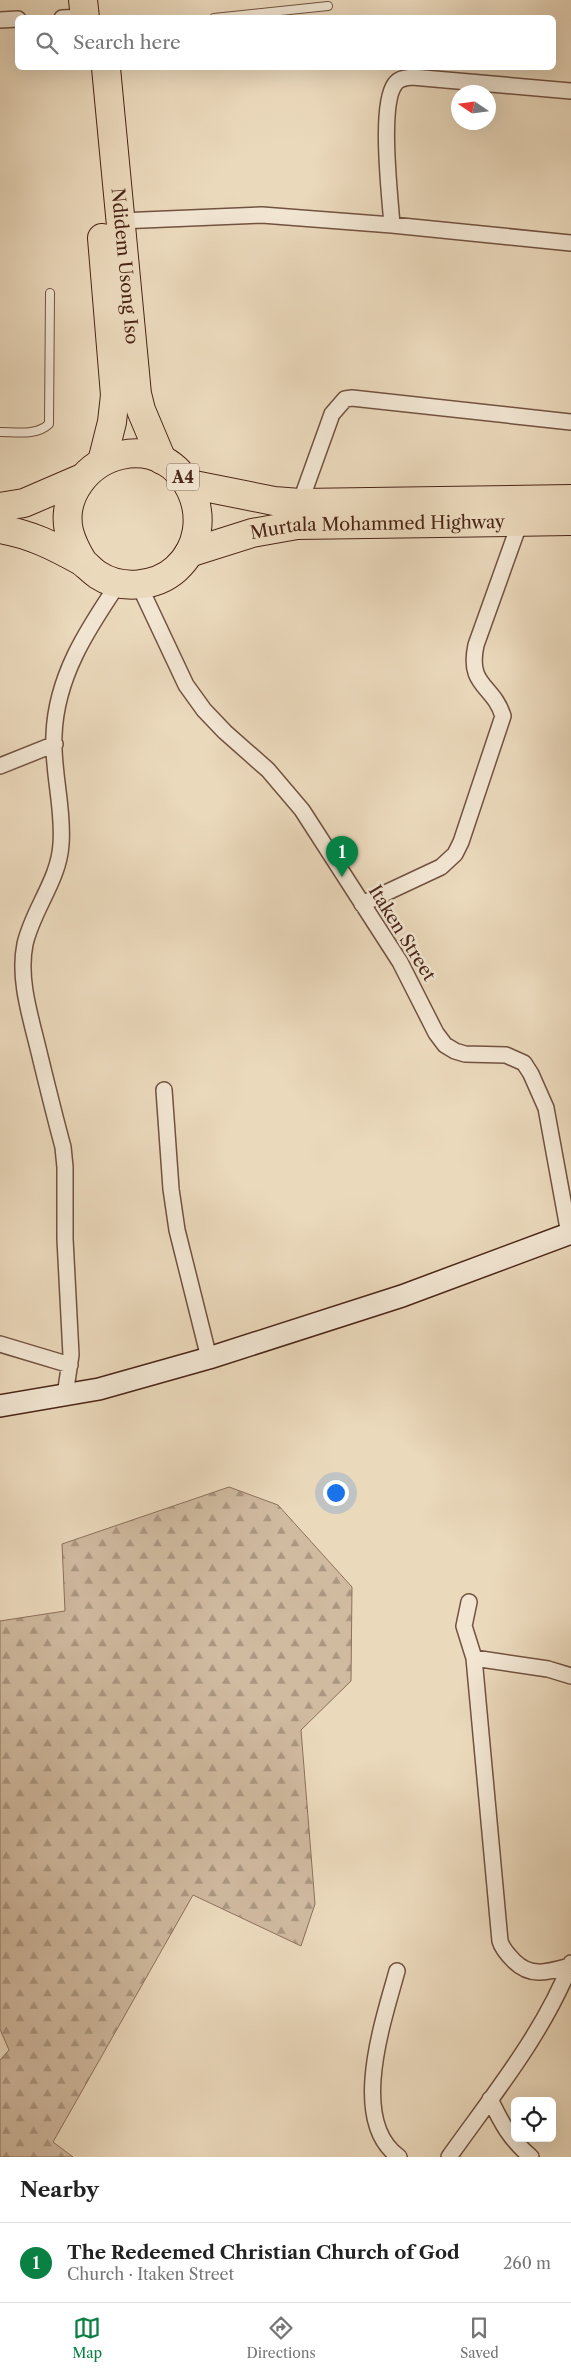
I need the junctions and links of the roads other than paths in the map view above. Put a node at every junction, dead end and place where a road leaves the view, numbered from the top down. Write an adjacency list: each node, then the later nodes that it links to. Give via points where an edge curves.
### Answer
1 (328, 6): 2 (lane)
2 (242, 15)
3 (15, 19): 4 (street)
4 (0, 20)
5 (89, 70): 15 (highway, Ndidem Usong Iso, via 115,395 112,422)
6 (106, 70): 8 (highway, Ndidem Usong Iso)
7 (571, 91): 9 (street, via 412,77 396,82 388,111)
8 (119, 222): 9 (street, via 262,215); 14 (highway, Ndidem Usong Iso, via 137,394)
9 (392, 225): 10 (street)
10 (571, 243)
11 (50, 293): 13 (lane, via 49,424 36,432)
12 (571, 422): 18 (street, via 345,399 332,414)
13 (0, 432)
14 (162, 460): 15 (highway, A4, via 138,454 119,455); 16 (highway, A4)
15 (92, 470): 19 (highway, A4, via 24,503); 24 (highway, via 73,494 68,512 68,530)
16 (189, 484): 18 (highway, Murtala Mohammed Highway / A4); 23 (highway, A4, via 198,506 198,530)
17 (571, 498): 18 (highway, Murtala Mohammed Highway / A4)
18 (300, 503)
19 (0, 507)
20 (571, 521): 21 (highway, Murtala Mohammed Highway)
21 (520, 522): 23 (highway, Murtala Mohammed Highway, via 297,526 252,533); 28 (street, via 473,658 474,671 503,716 461,842 455,854 441,866)
22 (0, 529): 24 (highway, via 25,533)
23 (189, 553): 25 (highway, A4, via 176,569 159,580)
24 (83, 562): 25 (highway, via 99,576)
25 (128, 584): 26 (street, via 84,634 75,652 58,712); 28 (street, Itaken Street, via 186,685 209,715 268,770 302,810)
26 (54, 744): 27 (street); 33 (street, via 61,845 58,865 32,921 25,946 23,977 64,1157)
27 (0, 766)
28 (362, 904): 30 (street, Itaken Street, via 400,962 436,1033 445,1044 465,1054 515,1058 531,1074 546,1108)
29 (164, 1090): 32 (street, via 170,1188 177,1230)
30 (570, 1234): 32 (street, via 402,1296)
31 (0, 1344): 33 (street)
32 (209, 1358): 34 (street, via 99,1390)
33 (70, 1365): 34 (street)
34 (64, 1395): 35 (street)
35 (0, 1406)
36 (469, 1602): 37 (street, via 464,1626)
37 (474, 1658): 38 (street, via 548,1668); 39 (street, via 500,1941 512,1959 526,1971 544,1973)
38 (571, 1676)
39 (570, 1965): 41 (street, via 562,1987 542,2022)
40 (398, 1971): 42 (street, via 379,2036 372,2097 384,2140)
41 (490, 2099): 43 (street); 44 (street, via 504,2129)
42 (399, 2157)
43 (450, 2157)
44 (531, 2157)

